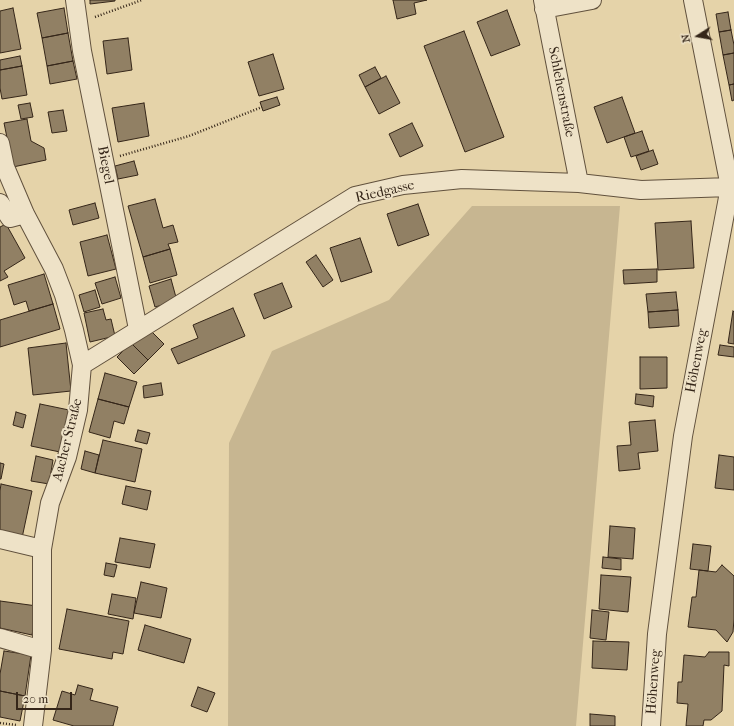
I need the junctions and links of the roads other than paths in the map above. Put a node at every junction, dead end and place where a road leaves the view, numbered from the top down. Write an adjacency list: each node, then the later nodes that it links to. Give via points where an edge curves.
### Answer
1 (76, 0): 10 (street, Biegel, via 82,51)
2 (592, 0): 4 (street)
3 (693, 0): 7 (street, Höhenweg)
4 (544, 4): 6 (street, Schlehenstraße)
5 (0, 143): 9 (street, Aacher Straße, via 5,168)
6 (579, 183): 7 (street, Riedgasse, via 641,190); 10 (street, Riedgasse, via 462,179 403,185 355,196)
7 (732, 187): 17 (street, Höhenweg, via 683,436 656,634)
8 (0, 203): 9 (street, via 10,218)
9 (25, 214): 11 (street, Aacher Straße, via 54,268 64,295)
10 (138, 329): 11 (street, Riedgasse)
11 (82, 365): 13 (street, Aacher Straße, via 78,410 67,456 50,503)
12 (0, 539): 13 (street)
13 (42, 549): 15 (street, Aacher Straße)
14 (0, 638): 15 (street)
15 (42, 650): 16 (street, Aacher Straße)
16 (33, 726)
17 (651, 726)

